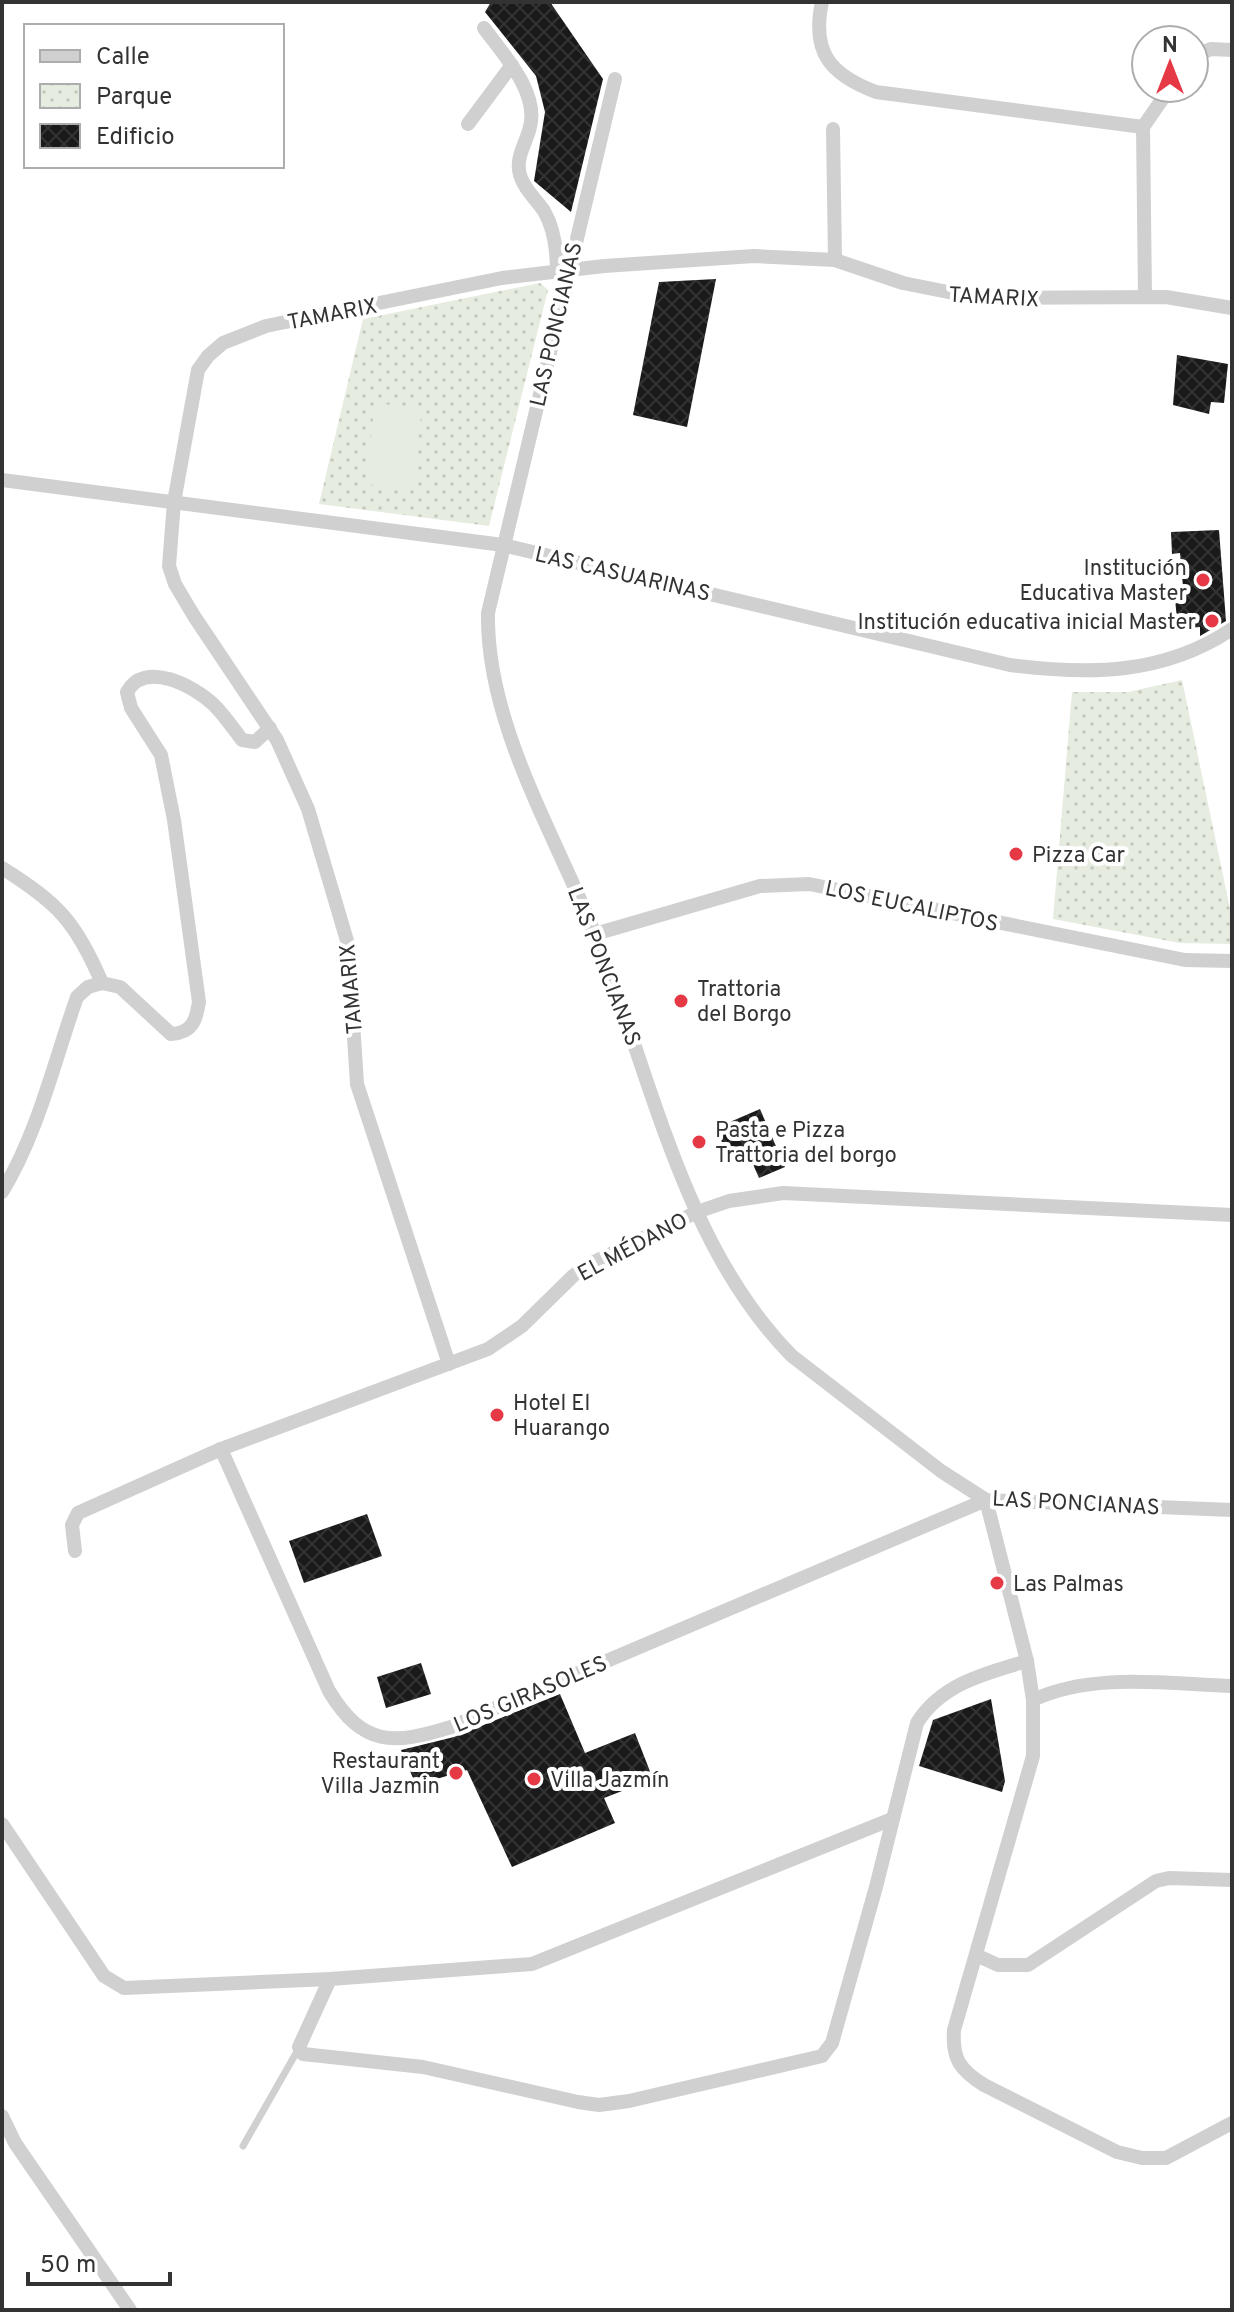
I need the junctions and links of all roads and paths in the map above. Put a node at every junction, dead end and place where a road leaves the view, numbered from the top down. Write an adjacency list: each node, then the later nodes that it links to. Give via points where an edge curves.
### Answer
1 (822, 2): 9 (street, via 825,57 839,75 855,84 876,92)
2 (484, 28): 5 (street)
3 (1210, 49): 4 (street)
4 (1232, 50)
5 (512, 65): 8 (street); 12 (street, via 532,111 519,155 521,178 545,214)
6 (615, 79): 12 (street, LAS PONCIANAS)
7 (1159, 104): 9 (street)
8 (468, 124)
9 (1143, 127): 13 (street)
10 (833, 129): 11 (street)
11 (835, 260): 12 (street, TAMARIX, via 711,257); 13 (street, TAMARIX, via 903,283 978,298)
12 (562, 271): 16 (street, TAMARIX, via 502,278 266,326 223,343 198,370); 17 (street, LAS PONCIANAS)
13 (1145, 296): 14 (street, TAMARIX)
14 (1232, 308)
15 (2, 480): 16 (street, LAS CASUARINAS)
16 (174, 502): 17 (street, LAS CASUARINAS); 19 (street, TAMARIX, via 169,566 175,584)
17 (503, 545): 18 (street, LAS CASUARINAS, via 1010,665 1060,671 1101,672 1165,662); 21 (street, LAS PONCIANAS, via 488,613 496,693)
18 (1232, 629)
19 (270, 728): 23 (street, via 255,742 242,740 198,692 157,676 142,675 133,682 127,692 131,708 161,755 174,820 198,991 195,1023 183,1033 171,1034 120,987); 27 (street, TAMARIX, via 308,809 348,944 357,1084)
20 (2, 868): 23 (street, via 63,912)
21 (595, 934): 22 (street, LOS EUCALIPTOS, via 750,888 809,884 1185,960); 25 (street, LAS PONCIANAS)
22 (1232, 961)
23 (102, 983): 24 (street, via 77,997 33,1128)
24 (2, 1192)
25 (697, 1212): 26 (street, EL MÉDANO, via 783,1193); 27 (street, EL MÉDANO, via 584,1268 506,1338); 29 (street, LAS PONCIANAS, via 726,1271 792,1356)
26 (1232, 1215)
27 (449, 1364): 28 (street, EL MÉDANO)
28 (221, 1449): 29 (street, LOS GIRASOLES, via 329,1691 351,1722 390,1740 451,1727); 31 (street, EL MÉDANO, via 78,1513 72,1525)
29 (986, 1500): 30 (street, LAS PONCIANAS); 32 (street)
30 (1232, 1510)
31 (75, 1551)
32 (1027, 1661): 34 (street); 35 (street, via 951,1689 925,1709 909,1746)
33 (1232, 1686): 34 (street, via 1106,1683)
34 (1033, 1700): 38 (street, via 1033,1756)
35 (892, 1819): 39 (street, via 532,1964); 40 (street, via 832,2043 822,2056 599,2105 423,2067 303,2054)
36 (2, 1824): 39 (street, via 113,1985)
37 (1232, 1880): 38 (street, via 1156,1881 1028,1965 998,1965)
38 (976, 1955): 42 (street, via 954,2030 952,2054 964,2073 1117,2152 1142,2158 1166,2158)
39 (330, 1979): 40 (street)
40 (299, 2047): 43 (lane)
41 (2, 2116): 44 (street, via 15,2143)
42 (1232, 2123)
43 (243, 2146)
44 (130, 2310)

